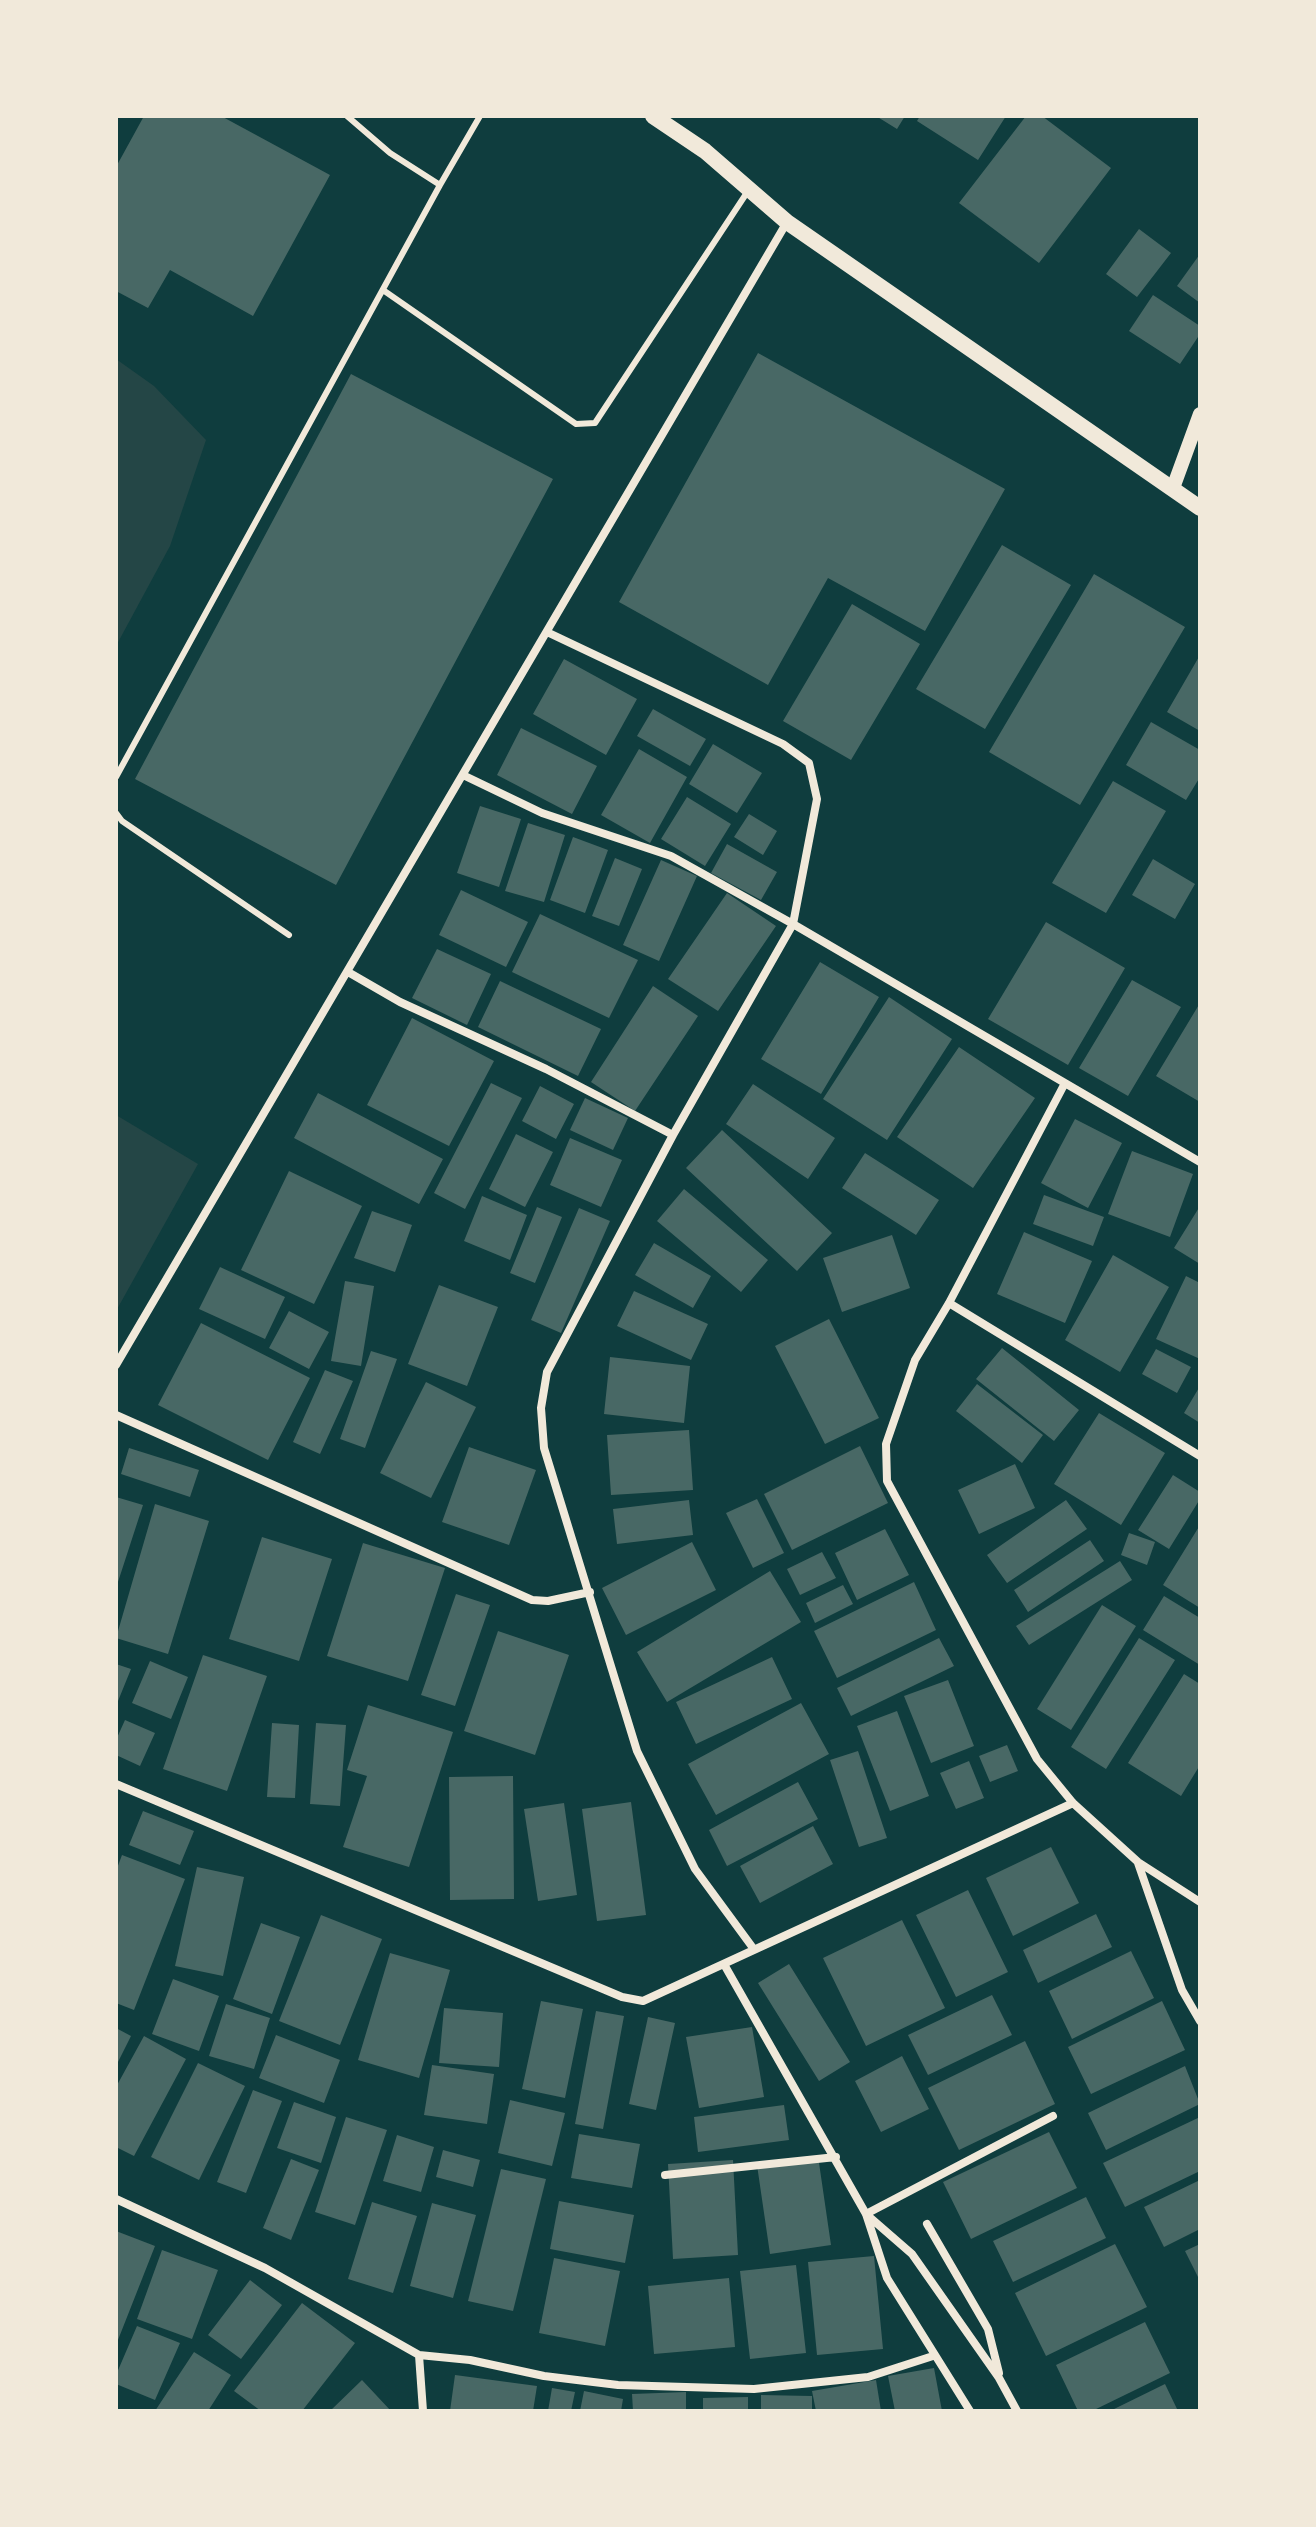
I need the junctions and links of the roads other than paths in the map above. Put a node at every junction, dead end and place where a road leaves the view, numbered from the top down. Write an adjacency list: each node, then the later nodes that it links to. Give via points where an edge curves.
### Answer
1 (347, 116): 4 (lane, via 390,153)
2 (480, 116): 4 (lane)
3 (653, 116): 5 (main road)
4 (440, 185): 7 (lane)
5 (749, 189): 6 (main road); 7 (lane, via 595,423 576,424)
6 (787, 222): 9 (main road); 11 (street)
7 (383, 290): 13 (lane)
8 (1200, 414): 9 (street)
9 (1173, 488): 10 (main road)
10 (1200, 508)
11 (549, 633): 12 (street); 15 (street, via 783,744 809,763 817,799)
12 (465, 776): 15 (street, via 542,813 671,856); 17 (street)
13 (116, 777)
14 (116, 813): 16 (lane)
15 (793, 924): 18 (street); 19 (street)
16 (289, 935)
17 (348, 972): 19 (street); 22 (street)
18 (1065, 1083): 20 (street); 21 (street)
19 (673, 1135): 25 (street, via 543,1388 544,1448)
20 (1200, 1162)
21 (949, 1303): 24 (street); 27 (street, via 910,1374 886,1444 887,1481 1037,1759)
22 (116, 1365)
23 (116, 1415): 25 (street, via 532,1600)
24 (1200, 1456)
25 (590, 1592): 30 (street, via 637,1751 695,1869)
26 (116, 1784): 31 (street, via 622,1997 650,2000)
27 (1073, 1803): 28 (street); 30 (street)
28 (1138, 1862): 29 (street); 32 (street, via 1182,1990)
29 (1200, 1902)
30 (753, 1948): 31 (street)
31 (725, 1966): 34 (street)
32 (1200, 2021)
33 (1053, 2116): 37 (street)
34 (836, 2157): 35 (street); 37 (street)
35 (665, 2175)
36 (116, 2199): 39 (street, via 265,2268)
37 (866, 2214): 40 (street, via 887,2278); 41 (street, via 912,2254)
38 (927, 2224): 41 (street, via 988,2329)
39 (419, 2355): 40 (street, via 618,2385 754,2389 868,2377); 42 (street)
40 (933, 2356): 43 (street)
41 (999, 2378): 44 (street)
42 (423, 2411)
43 (970, 2411)
44 (1017, 2411)

